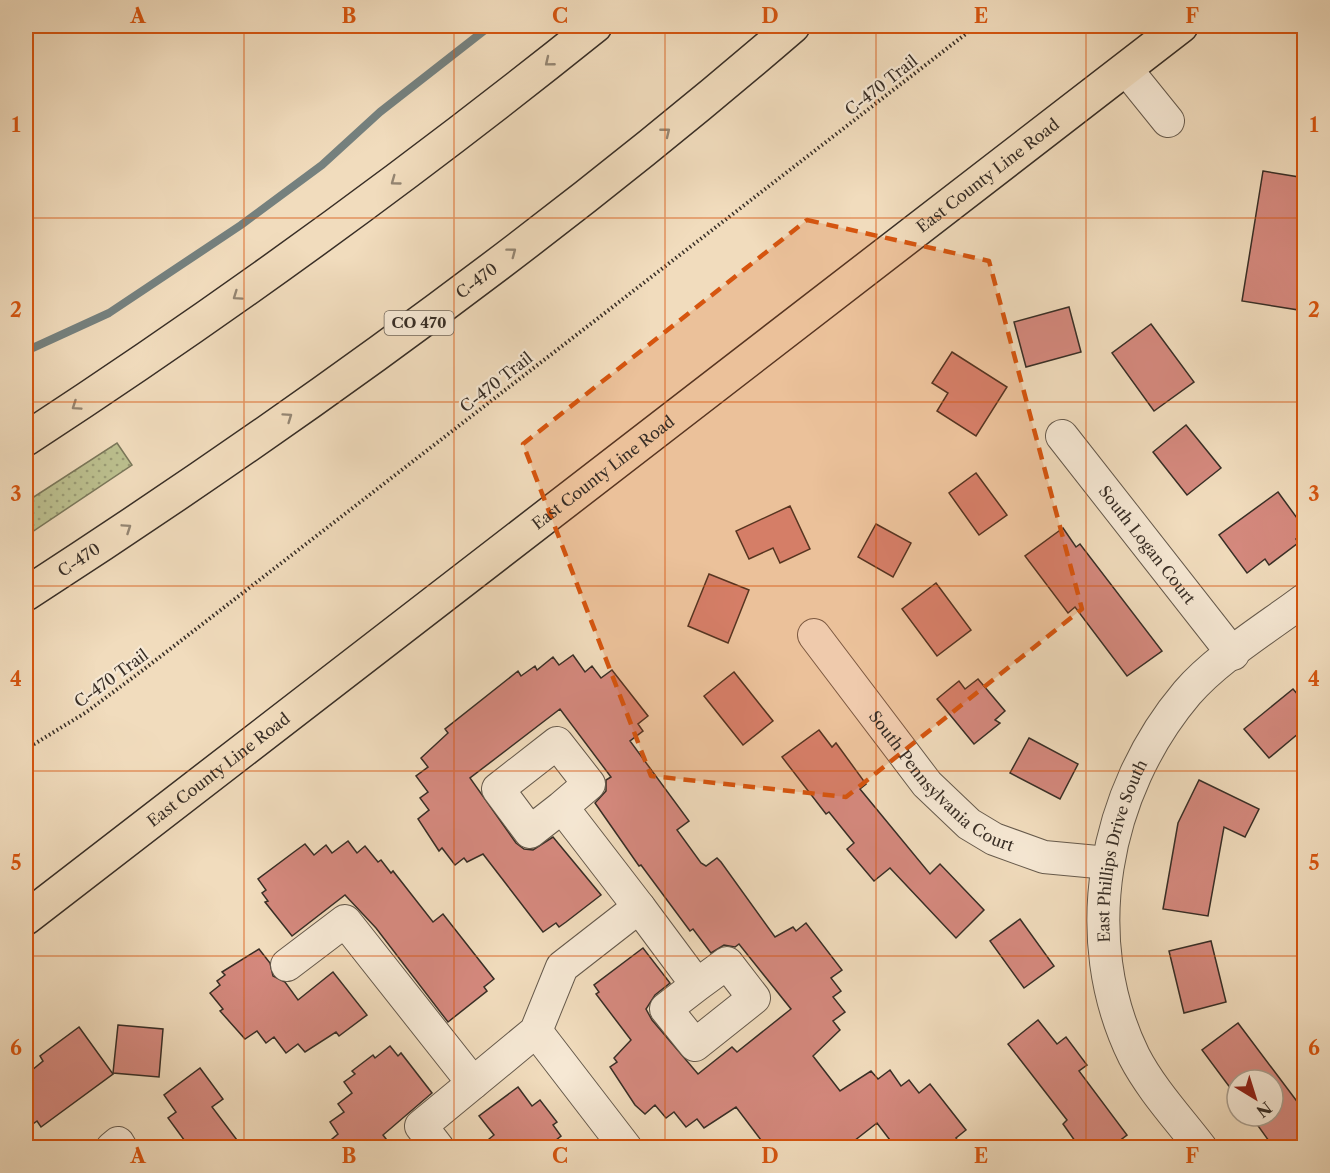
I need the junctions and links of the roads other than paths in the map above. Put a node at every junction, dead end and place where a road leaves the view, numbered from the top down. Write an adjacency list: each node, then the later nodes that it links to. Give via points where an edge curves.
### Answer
1 (595, 26): 7 (main road, one-way to 7, via 303,249)
2 (793, 26): 8 (main road, C-470 / CO 470, one-way to 2, via 186,488 417,324 613,175)
3 (1181, 26): 4 (main road, East County Line Road)
4 (1126, 69): 5 (street); 15 (main road, East County Line Road)
5 (1168, 121)
6 (1062, 436): 11 (street, South Logan Court)
7 (26, 439)
8 (26, 594)
9 (1305, 600): 11 (street, East Phillips Drive South)
10 (814, 635): 13 (street, South Pennsylvania Court, via 927,784 969,824 994,839 1044,857)
11 (1233, 654): 13 (street, East Phillips Drive South, via 1189,691 1143,756 1125,799)
12 (562, 807): 14 (street)
13 (1108, 863): 24 (street, East Phillips Drive South, via 1104,931 1111,987 1122,1026 1153,1087)
14 (639, 907): 17 (street); 18 (street, via 562,967)
15 (26, 918)
16 (287, 965): 19 (street, via 345,921)
17 (697, 985)
18 (536, 1031): 19 (street); 23 (street)
19 (473, 1083): 22 (street, via 421,1126)
20 (112, 1148): 21 (street, via 118,1143)
21 (121, 1148)
22 (438, 1148)
23 (626, 1148)
24 (1201, 1148)

